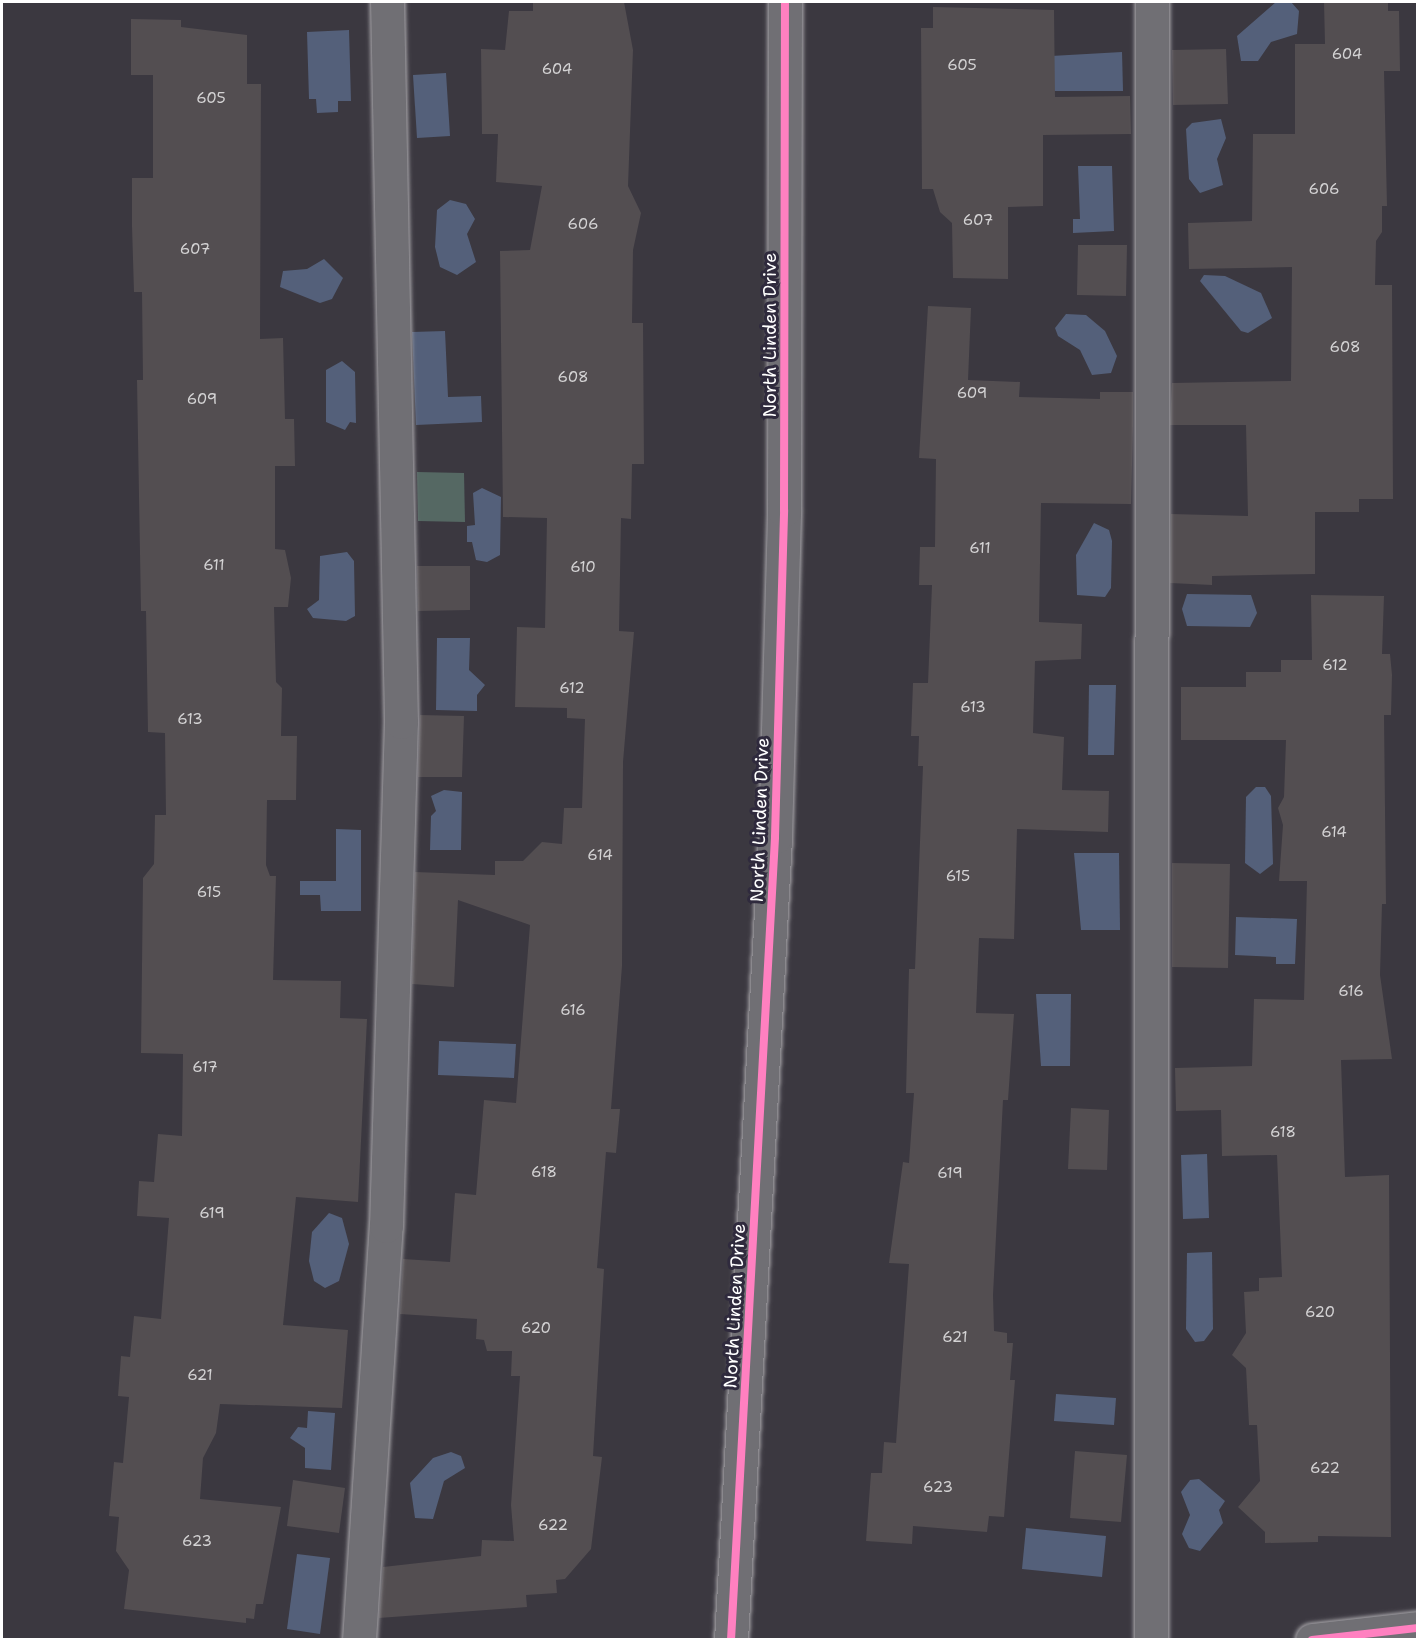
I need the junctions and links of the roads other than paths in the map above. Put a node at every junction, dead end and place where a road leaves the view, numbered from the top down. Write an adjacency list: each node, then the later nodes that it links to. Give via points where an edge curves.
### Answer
1 (387, 2): 5 (street, via 401,734 387,1214)
2 (785, 2): 6 (street, North Linden Drive, via 784,510 775,837)
3 (1152, 2): 7 (street)
4 (1418, 1628): 8 (street)
5 (359, 1640)
6 (731, 1640)
7 (1151, 1640)
8 (1312, 1640)

